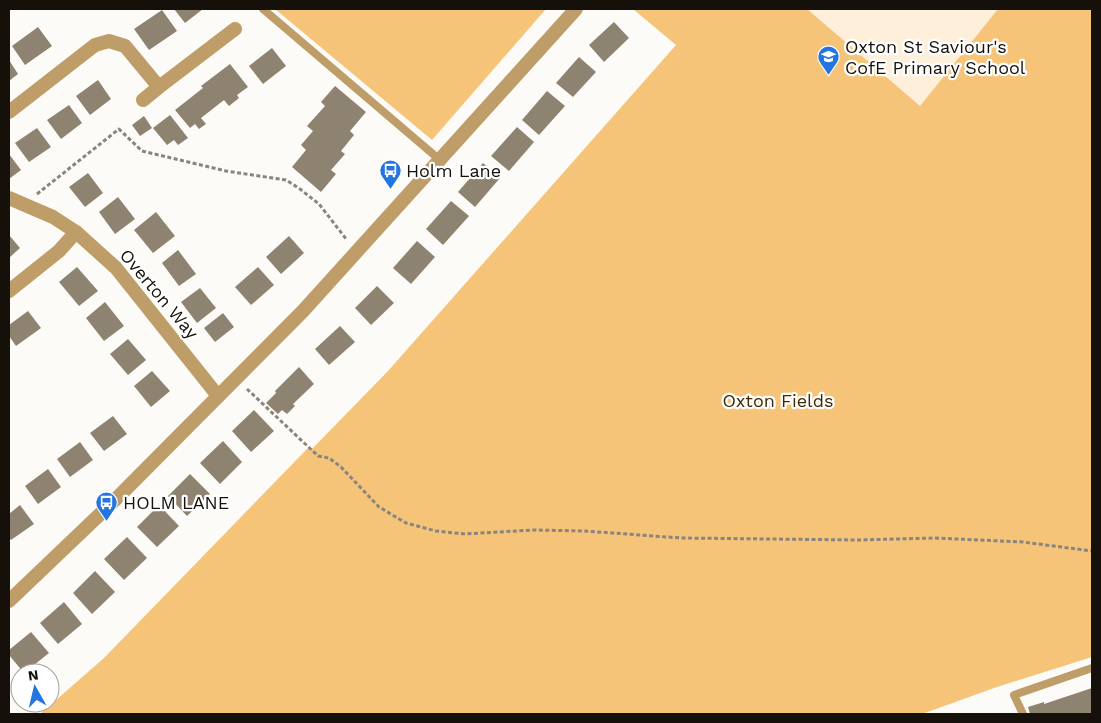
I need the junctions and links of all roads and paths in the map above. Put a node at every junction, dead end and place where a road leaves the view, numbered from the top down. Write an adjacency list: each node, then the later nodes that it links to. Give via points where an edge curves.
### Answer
1 (263, 9): 7 (lane)
2 (576, 9): 7 (street)
3 (235, 29): 4 (street)
4 (159, 87): 5 (street); 6 (street, via 125,46 109,41 82,54)
5 (143, 100)
6 (9, 112)
7 (440, 160): 11 (street)
8 (9, 198): 9 (street, Overton Way)
9 (24, 204): 10 (street, Overton Way); 11 (path, via 119,130 142,151 226,171 286,180 319,204)
10 (76, 232): 12 (street, via 59,251); 14 (street, Overton Way, via 116,268)
11 (356, 252): 13 (street)
12 (9, 291)
13 (236, 378): 14 (street); 15 (path, via 318,456 329,458 340,467 378,508 406,523 436,532 465,534 533,530 681,538 935,538 1023,542)
14 (218, 396): 16 (street)
15 (1092, 551)
16 (9, 601)
17 (1092, 668): 18 (lane, via 1014,695)
18 (1022, 714)

